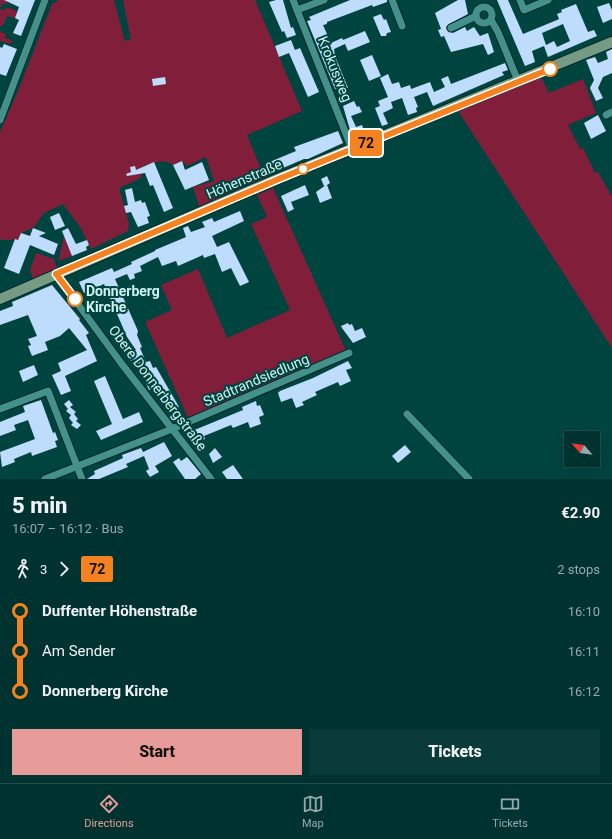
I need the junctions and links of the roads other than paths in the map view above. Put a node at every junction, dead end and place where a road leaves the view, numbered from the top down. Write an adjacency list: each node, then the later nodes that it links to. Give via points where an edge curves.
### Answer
1 (45, 0): 16 (street)
2 (293, 0): 9 (street, Krokusweg)
3 (324, 0): 9 (street)
4 (392, 0): 12 (street)
5 (480, 0): 8 (street)
6 (520, 0): 7 (street, via 524,10)
7 (548, 0)
8 (483, 7): 10 (street, via 478,10); 11 (street, via 492,12)
9 (297, 10): 17 (street, Krokusweg)
10 (476, 16): 11 (street, via 484,24); 13 (street)
11 (491, 20): 15 (street)
12 (402, 26)
13 (451, 28)
14 (612, 42): 15 (street, Höhenstraße)
15 (518, 81): 17 (street, Höhenstraße)
16 (0, 120)
17 (352, 149): 18 (street, Höhenstraße)
18 (56, 274): 19 (street, Höhenstraße); 23 (street, Obere Donnerbergstraße)
19 (0, 299)
20 (349, 353): 23 (street, Stadtrandsiedlung)
21 (0, 409): 24 (street, via 48,391)
22 (407, 414): 28 (street)
23 (172, 429): 24 (street, Stadtrandsiedlung); 27 (street, Obere Donnerbergstraße)
24 (78, 467): 25 (street, Stadtrandsiedlung); 26 (street)
25 (45, 479)
26 (82, 479)
27 (211, 479)
28 (469, 479)

